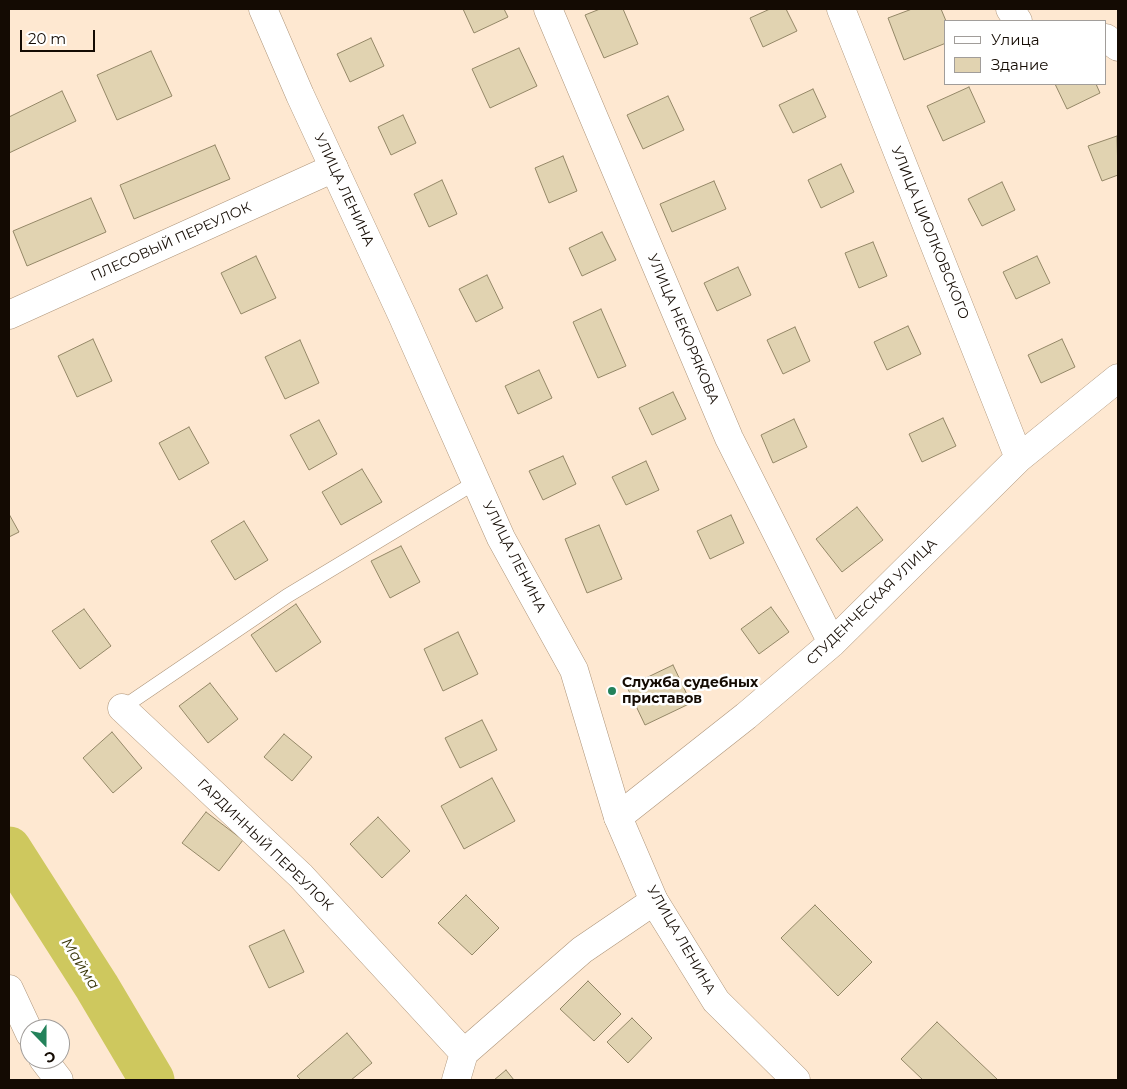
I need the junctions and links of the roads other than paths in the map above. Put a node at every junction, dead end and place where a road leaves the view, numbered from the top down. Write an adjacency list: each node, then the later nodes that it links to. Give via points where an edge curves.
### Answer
1 (263, 9): 8 (street, УЛИЦА ЛЕНИНА)
2 (548, 9): 13 (street, УЛИЦА НЕКОРЯКОВА, via 729,438)
3 (841, 9): 11 (street, УЛИЦА ЦИОЛКОВСКОГО)
4 (1010, 9): 5 (street)
5 (1017, 20)
6 (1107, 39): 7 (street)
7 (1118, 47)
8 (334, 168): 9 (street, ПЛЕСОВЫЙ ПЕРЕУЛОК); 12 (street, УЛИЦА ЛЕНИНА)
9 (9, 316)
10 (1118, 378): 11 (street, СТУДЕНЧЕСКАЯ УЛИЦА)
11 (1019, 458): 13 (street, СТУДЕНЧЕСКАЯ УЛИЦА)
12 (476, 482): 14 (lane, via 287,596); 15 (street, УЛИЦА ЛЕНИНА, via 501,538 574,670)
13 (832, 643): 15 (street, СТУДЕНЧЕСКАЯ УЛИЦА)
14 (122, 708): 19 (street, ГАРДИННЫЙ ПЕРЕУЛОК, via 301,876)
15 (618, 817): 16 (street, УЛИЦА ЛЕНИНА)
16 (654, 901): 19 (street, via 582,950); 23 (street, УЛИЦА ЛЕНИНА, via 716,1001)
17 (9, 989): 18 (street)
18 (23, 1019)
19 (464, 1053): 22 (street)
20 (51, 1069): 21 (street)
21 (59, 1080)
22 (456, 1080)
23 (796, 1080)

